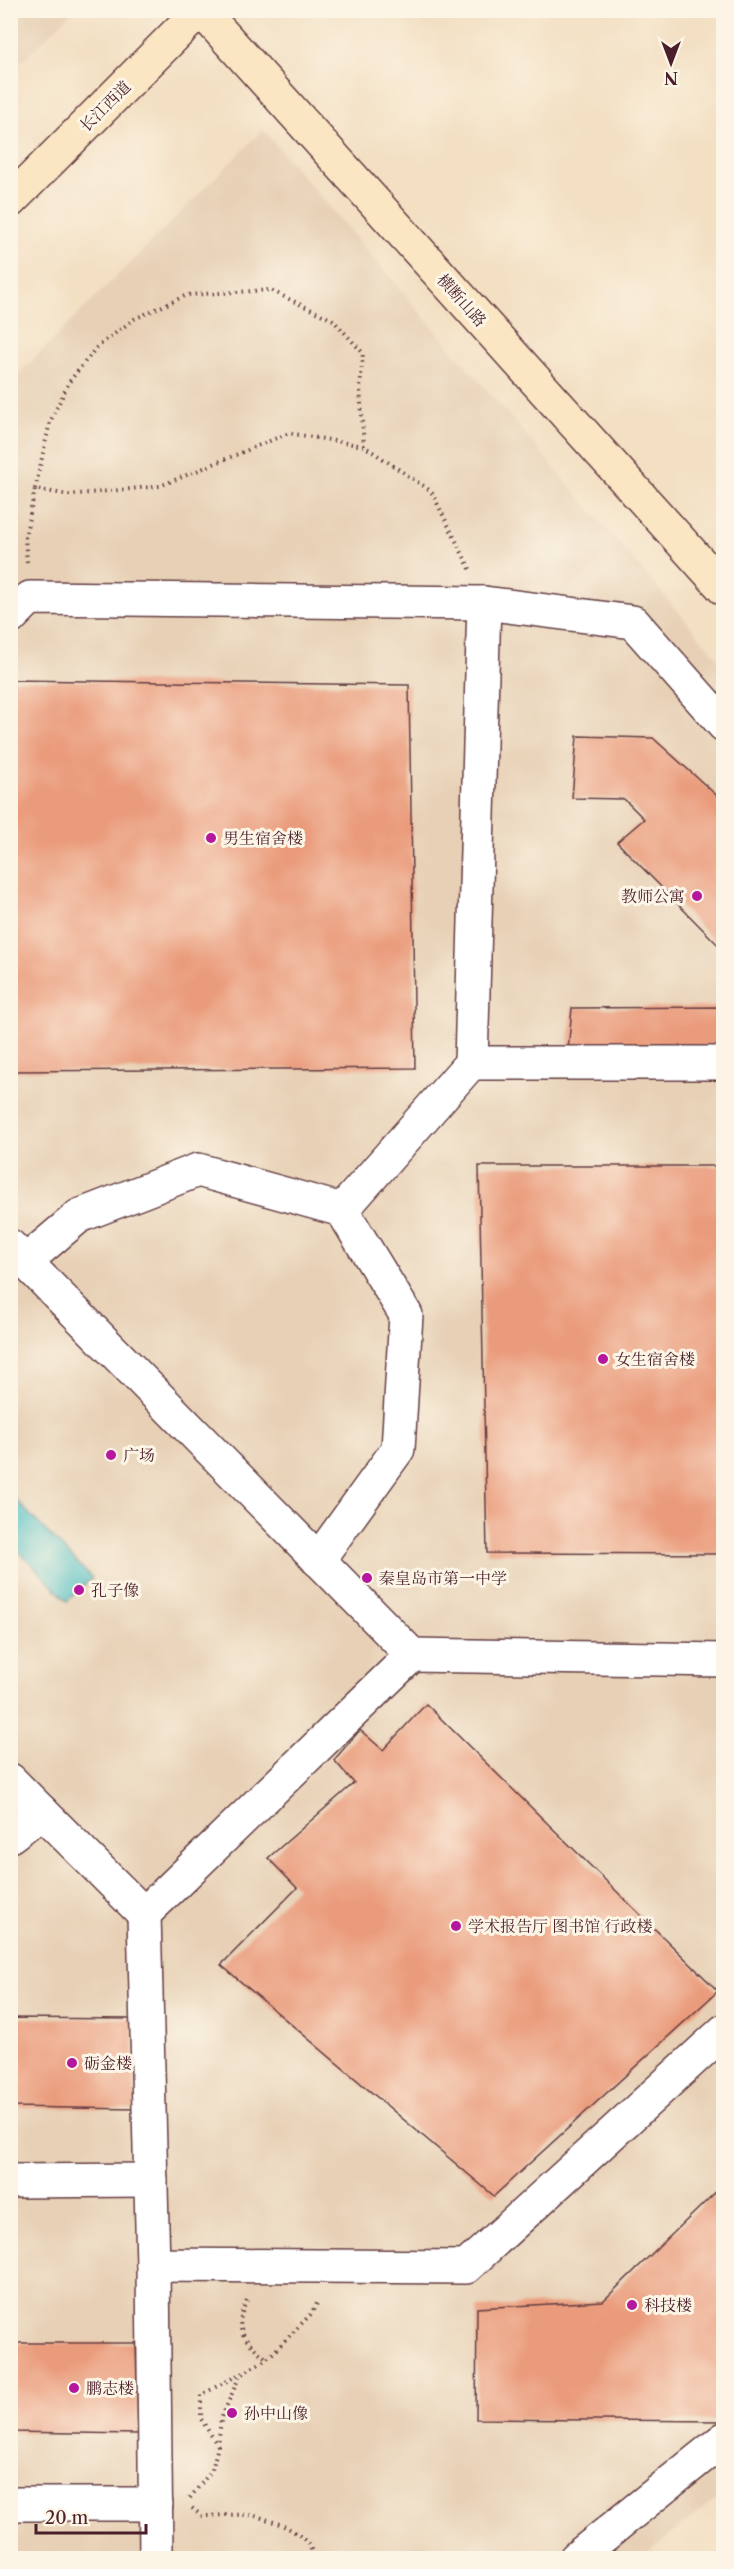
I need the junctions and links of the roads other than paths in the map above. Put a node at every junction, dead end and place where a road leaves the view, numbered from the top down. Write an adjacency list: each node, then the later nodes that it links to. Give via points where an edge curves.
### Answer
1 (200, 10): 2 (main road, 长江西道); 3 (main road, 横断山路)
2 (10, 201)
3 (723, 589)
4 (484, 603): 5 (street); 6 (street, via 633,622); 7 (street)
5 (20, 608)
6 (723, 725)
7 (471, 1063): 8 (street); 9 (street)
8 (723, 1063)
9 (342, 1210): 10 (street, via 198,1170 79,1216); 11 (street, via 406,1315 398,1449)
10 (18, 1253): 11 (street)
11 (318, 1560): 12 (street)
12 (412, 1655): 13 (street); 17 (street)
13 (723, 1660)
14 (10, 1780): 15 (street)
15 (42, 1812): 16 (street); 17 (street)
16 (10, 1836)
17 (144, 1914): 19 (street)
18 (723, 2031): 21 (street, via 466,2267)
19 (151, 2180): 20 (street); 21 (street)
20 (10, 2181)
21 (153, 2265): 24 (street)
22 (723, 2439): 26 (street)
23 (10, 2504): 24 (street)
24 (156, 2504): 25 (street)
25 (156, 2559)
26 (576, 2559)

